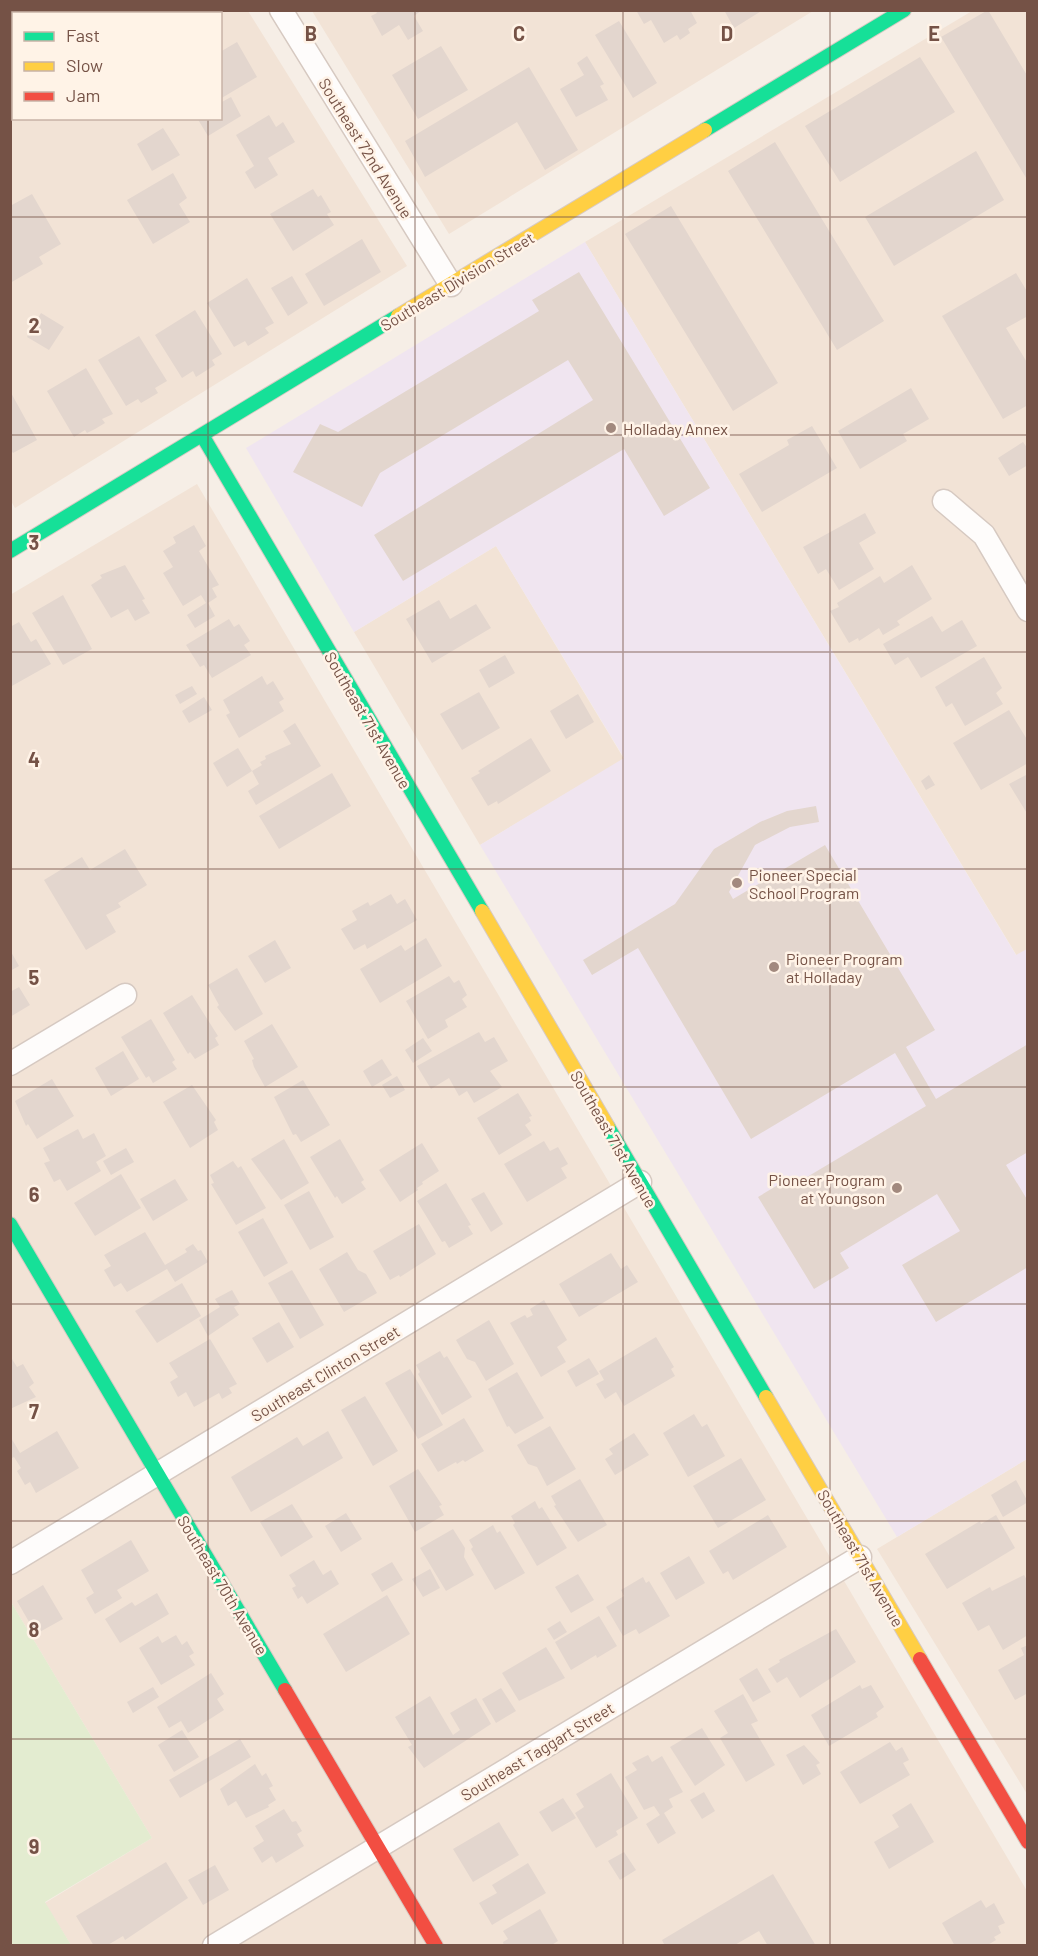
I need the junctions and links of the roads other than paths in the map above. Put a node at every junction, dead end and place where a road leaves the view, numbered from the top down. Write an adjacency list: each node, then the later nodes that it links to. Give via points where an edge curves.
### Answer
1 (281, 10): 3 (street, Southeast 72nd Avenue)
2 (904, 10): 3 (street, Southeast Division Street)
3 (451, 285): 4 (street, Southeast Division Street)
4 (202, 435): 6 (street, Southeast Division Street); 10 (street, Southeast 71st Avenue)
5 (944, 501): 7 (street, via 984,535)
6 (10, 551)
7 (1028, 610)
8 (125, 995): 9 (street)
9 (10, 1064)
10 (640, 1182): 12 (street, Southeast Clinton Street); 13 (street, Southeast 71st Avenue)
11 (10, 1224): 12 (street, Southeast 70th Avenue)
12 (157, 1474): 14 (street, Southeast Clinton Street); 16 (street, Southeast 70th Avenue)
13 (860, 1557): 15 (street, Southeast 71st Avenue); 16 (street, Southeast Taggart Street)
14 (10, 1563)
15 (1028, 1842)
16 (378, 1847): 17 (street, Southeast Taggart Street); 18 (street, Southeast 70th Avenue)
17 (214, 1946)
18 (436, 1946)

